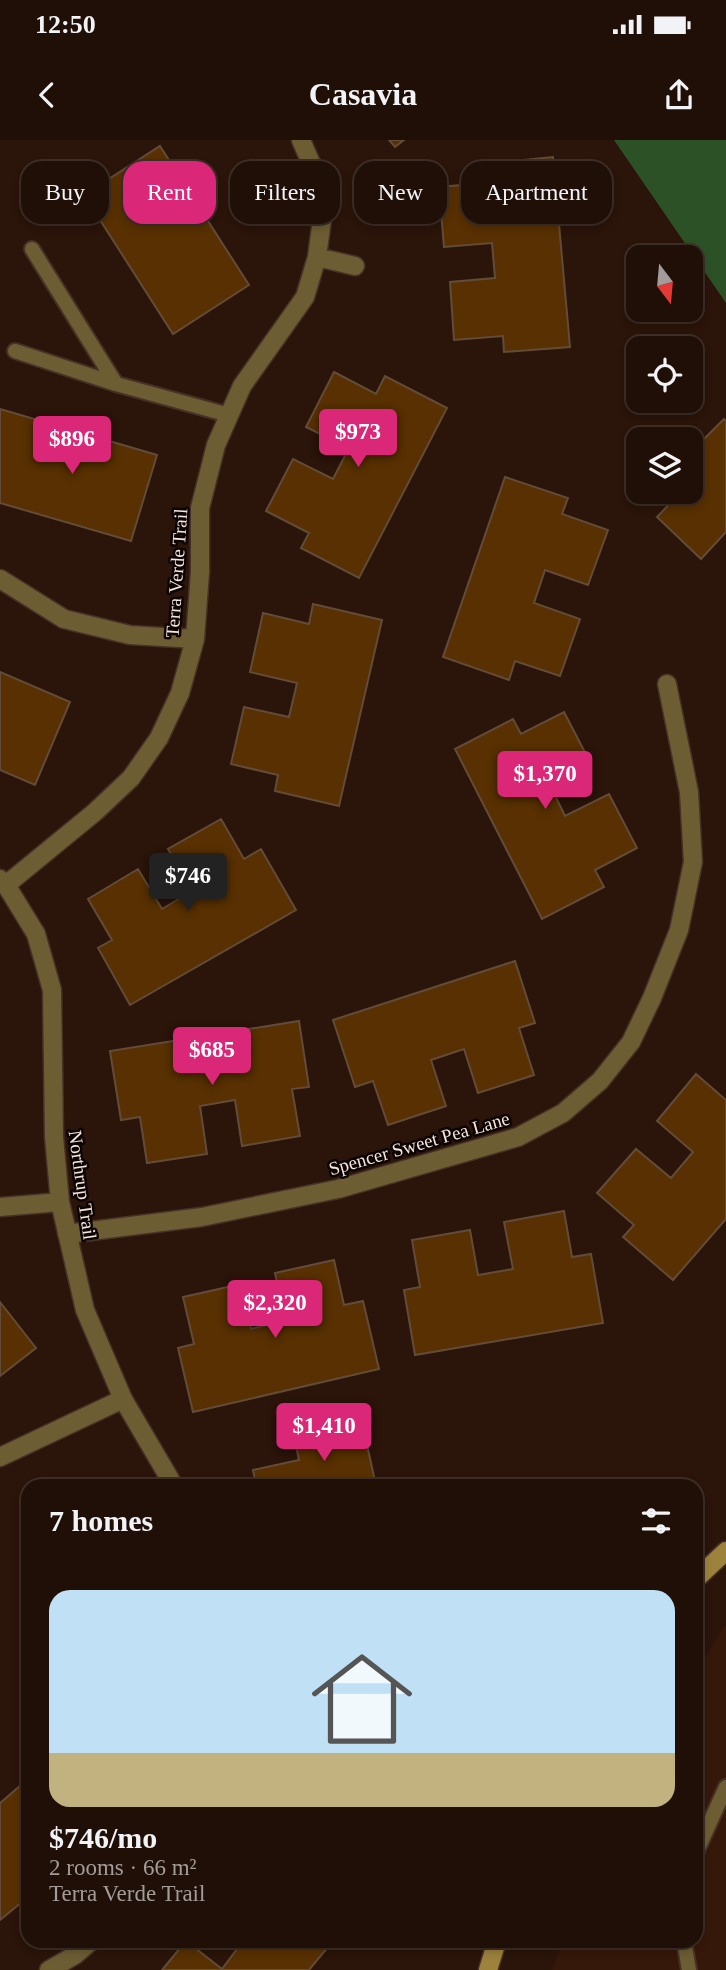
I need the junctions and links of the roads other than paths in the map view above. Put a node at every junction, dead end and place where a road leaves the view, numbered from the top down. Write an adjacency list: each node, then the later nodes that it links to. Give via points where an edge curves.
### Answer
1 (301, 140): 3 (street, Terra Verde Trail, via 314,170 323,212)
2 (32, 249): 6 (lane)
3 (317, 257): 4 (street); 7 (street, Terra Verde Trail, via 305,297 242,386)
4 (355, 266)
5 (15, 351): 6 (lane)
6 (116, 384): 7 (lane)
7 (229, 415): 9 (street, Terra Verde Trail, via 200,508)
8 (0, 579): 9 (street, via 64,619 130,635)
9 (195, 639): 11 (street, Terra Verde Trail, via 180,693 159,738 131,778 95,812)
10 (667, 684): 14 (street, Spencer Sweet Pea Lane, via 689,792 693,862 678,930 652,998 631,1042 600,1081 563,1113 518,1137 391,1174 202,1217)
11 (3, 882): 12 (street, Northrup Trail, via 36,934 52,990 54,1137)
12 (60, 1202): 13 (street); 14 (street, Northrup Trail)
13 (0, 1208)
14 (67, 1234): 15 (street, Northrup Trail, via 85,1310)
15 (123, 1399): 16 (street); 17 (street, Northrup Trail)
16 (0, 1457)
17 (170, 1479)
18 (726, 1551): 19 (street)
19 (703, 1572)
20 (726, 1787): 21 (lane)
21 (703, 1838)
22 (83, 1948): 25 (street)
23 (495, 1948): 26 (street)
24 (685, 1948): 27 (lane)
25 (49, 1970)
26 (488, 1970)
27 (689, 1970)

